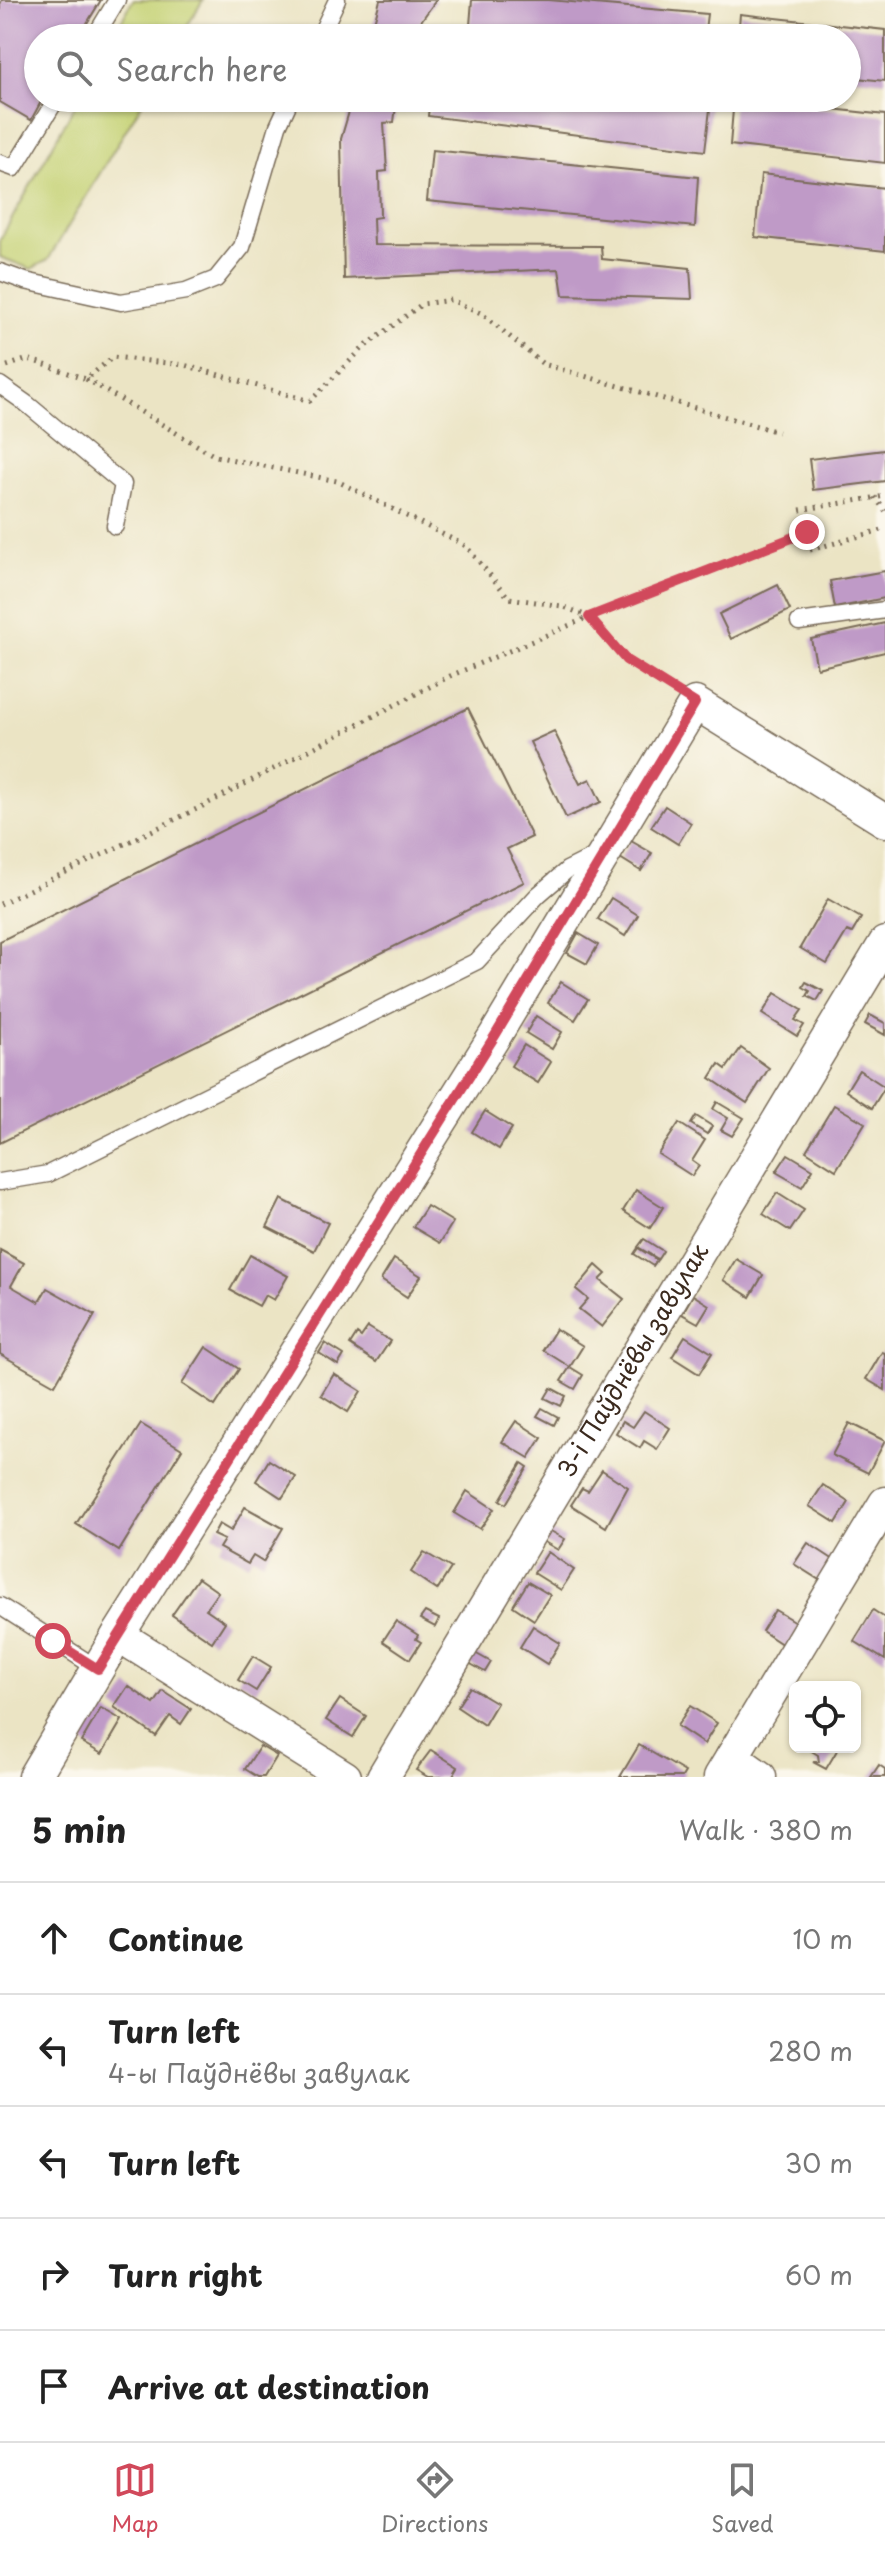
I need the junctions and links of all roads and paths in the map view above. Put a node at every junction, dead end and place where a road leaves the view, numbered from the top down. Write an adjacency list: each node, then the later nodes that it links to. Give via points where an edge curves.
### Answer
1 (117, 0): 3 (lane)
2 (337, 0): 4 (lane)
3 (102, 24)
4 (326, 24)
5 (48, 112): 7 (lane, via 14,168)
6 (284, 112): 8 (lane, via 242,247 216,279 186,291 121,302)
7 (0, 163)
8 (0, 272)
9 (0, 369): 10 (path, via 28,359)
10 (86, 379): 12 (path, via 113,357 184,365 310,401 363,348 422,304 451,300 481,313 543,364); 22 (path, via 215,456 337,481 466,546 509,598 562,606)
11 (0, 385): 17 (lane, via 123,484)
12 (778, 432)
13 (885, 496): 14 (path)
14 (875, 497): 15 (path); 16 (path)
15 (800, 510)
16 (885, 511)
17 (115, 526)
18 (885, 529): 20 (path)
19 (807, 532): 22 (path)
20 (810, 550)
21 (885, 610): 23 (lane)
22 (589, 617): 24 (path, via 626,660); 27 (path, via 450,676 201,807)
23 (799, 622)
24 (695, 703): 25 (street); 26 (street)
25 (885, 821)
26 (607, 849): 29 (lane, via 567,870 477,961 48,1174); 32 (street)
27 (0, 904)
28 (885, 943): 37 (street, 3-і Паўднёвы завулак)
29 (0, 1182)
30 (885, 1503): 34 (street)
31 (0, 1606): 33 (lane)
32 (118, 1635): 33 (street); 36 (street)
33 (98, 1669): 35 (street)
34 (726, 1767): 38 (street)
35 (34, 1777)
36 (345, 1777)
37 (383, 1777)
38 (760, 1777)

